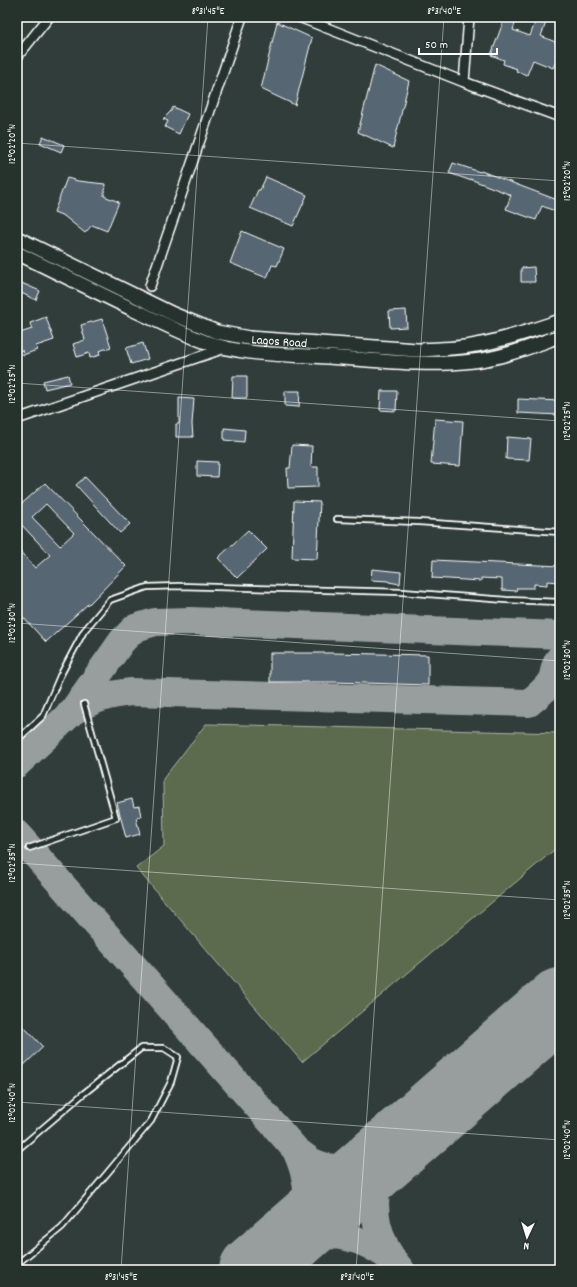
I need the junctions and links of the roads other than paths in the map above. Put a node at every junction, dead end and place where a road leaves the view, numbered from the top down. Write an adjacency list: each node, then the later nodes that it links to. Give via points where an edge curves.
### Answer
1 (49, 17): 5 (street)
2 (242, 17): 10 (street)
3 (299, 17): 6 (street)
4 (470, 17): 6 (street)
5 (17, 57)
6 (464, 82): 7 (street)
7 (560, 117)
8 (17, 238): 11 (main road, Lagos Road, via 173,314 217,332 243,337 417,350 445,349 476,345)
9 (17, 253): 13 (main road, Lagos Road, via 172,328)
10 (150, 286)
11 (560, 321)
12 (560, 336): 13 (main road, Lagos Road, via 497,357 451,363 396,362)
13 (225, 348): 14 (street)
14 (17, 419)
15 (337, 519): 16 (lane)
16 (560, 532)
17 (560, 602): 19 (lane, via 402,592 179,586 147,588 110,600 84,631 60,676 43,716)
18 (84, 704): 20 (lane, via 116,818)
19 (17, 740)
20 (29, 848)
21 (17, 1150): 22 (lane, via 141,1048 164,1048 178,1057 171,1082 151,1121 62,1227)
22 (17, 1264)

